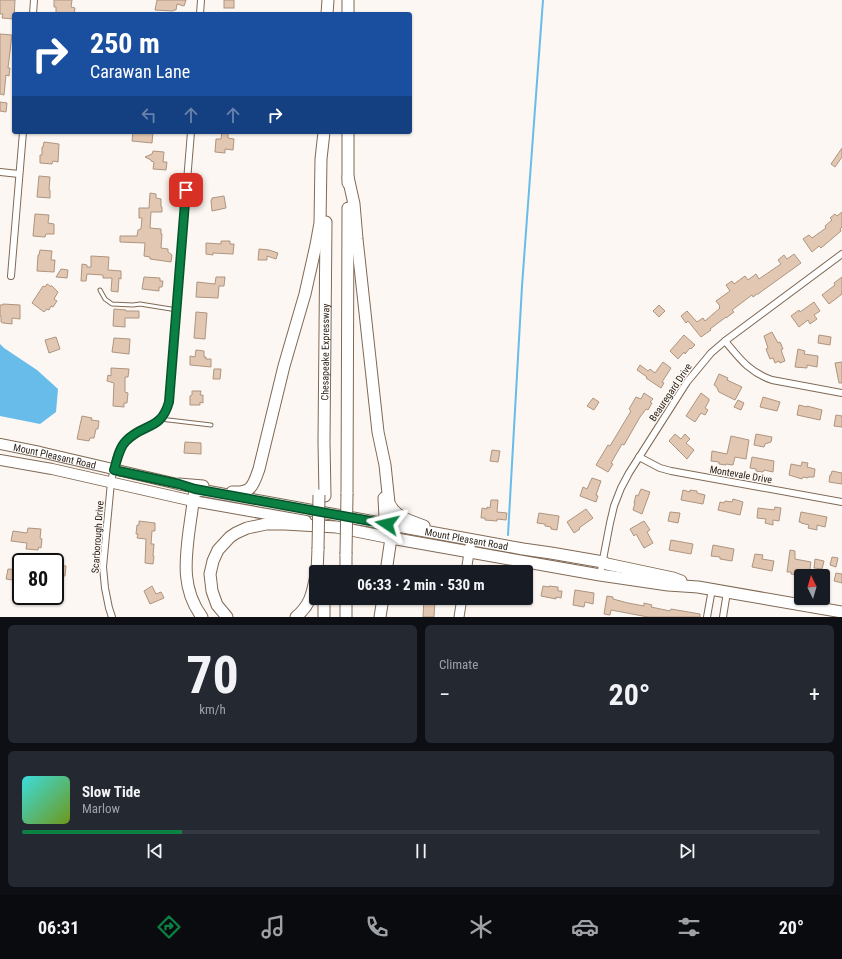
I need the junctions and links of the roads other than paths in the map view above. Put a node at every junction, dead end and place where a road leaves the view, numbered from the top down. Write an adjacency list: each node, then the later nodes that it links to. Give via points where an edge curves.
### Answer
1 (34, 0): 5 (street)
2 (201, 0): 6 (street)
3 (328, 0): 7 (highway)
4 (348, 0): 8 (highway)
5 (33, 12)
6 (200, 12)
7 (327, 12)
8 (348, 12)
9 (23, 134): 15 (street)
10 (191, 134): 20 (street)
11 (326, 134): 39 (highway, Chesapeake Expressway)
12 (326, 134): 31 (highway, via 321,159 320,224 316,245 253,485 245,491 231,492)
13 (348, 134): 16 (highway)
14 (0, 172): 15 (street)
15 (20, 174): 18 (street)
16 (348, 177): 25 (highway, via 354,204); 44 (highway, bridge)
17 (842, 254): 21 (street, Beauregard Drive)
18 (11, 276)
19 (100, 290): 20 (lane, via 105,299 112,304 140,304)
20 (177, 310): 23 (street, via 170,397 168,408)
21 (725, 342): 22 (street, via 756,374 772,380); 27 (street, Beauregard Drive, via 687,382)
22 (842, 393)
23 (160, 419): 24 (lane); 29 (street, Scarborough Drive, via 126,440)
24 (211, 426)
25 (378, 432): 35 (highway); 38 (highway, via 390,503 395,513 405,519)
26 (0, 444): 29 (main road, Mount Pleasant Road)
27 (639, 457): 34 (street, Montevale Drive, via 671,471); 41 (street, Beauregard Drive, via 626,478 614,506)
28 (0, 460): 30 (main road, Mount Pleasant Road)
29 (114, 470): 30 (street, Scarborough Drive); 31 (main road, Mount Pleasant Road)
30 (111, 482): 33 (main road, Mount Pleasant Road); 57 (street, Scarborough Drive, via 103,567)
31 (179, 484): 32 (main road, Mount Pleasant Road)
32 (195, 489): 33 (highway); 35 (highway, Mount Pleasant Road)
33 (193, 501): 36 (main road, Mount Pleasant Road); 58 (highway, via 186,554 186,578 190,596)
34 (842, 502)
35 (387, 524): 37 (highway); 38 (highway, Mount Pleasant Road)
36 (336, 527): 37 (highway, Mount Pleasant Road); 59 (highway, via 266,524 247,528 230,537 218,550 210,574 213,596)
37 (391, 538): 40 (highway, Mount Pleasant Road); 45 (highway)
38 (471, 540): 40 (street); 41 (highway, Mount Pleasant Road)
39 (322, 549): 42 (highway); 43 (highway, Chesapeake Expressway)
40 (469, 552): 46 (street); 47 (highway, Mount Pleasant Road)
41 (603, 562): 47 (street, Beauregard Drive); 48 (highway, Mount Pleasant Road)
42 (319, 565)
43 (323, 565)
44 (346, 565)
45 (387, 565)
46 (467, 565)
47 (600, 575): 48 (highway, Mount Pleasant Road, via 668,585)
48 (698, 586): 49 (highway, Mount Pleasant Road)
49 (712, 589): 50 (highway, Mount Pleasant Road); 65 (street)
50 (727, 592): 56 (highway, Mount Pleasant Road); 66 (street)
51 (309, 601): 60 (highway)
52 (324, 605): 61 (highway)
53 (346, 605): 62 (highway)
54 (382, 605): 63 (highway)
55 (461, 605): 64 (street)
56 (842, 612)
57 (112, 617)
58 (202, 617)
59 (227, 617)
60 (296, 617)
61 (324, 617)
62 (346, 617)
63 (380, 617)
64 (459, 617)
65 (707, 617)
66 (723, 617)

